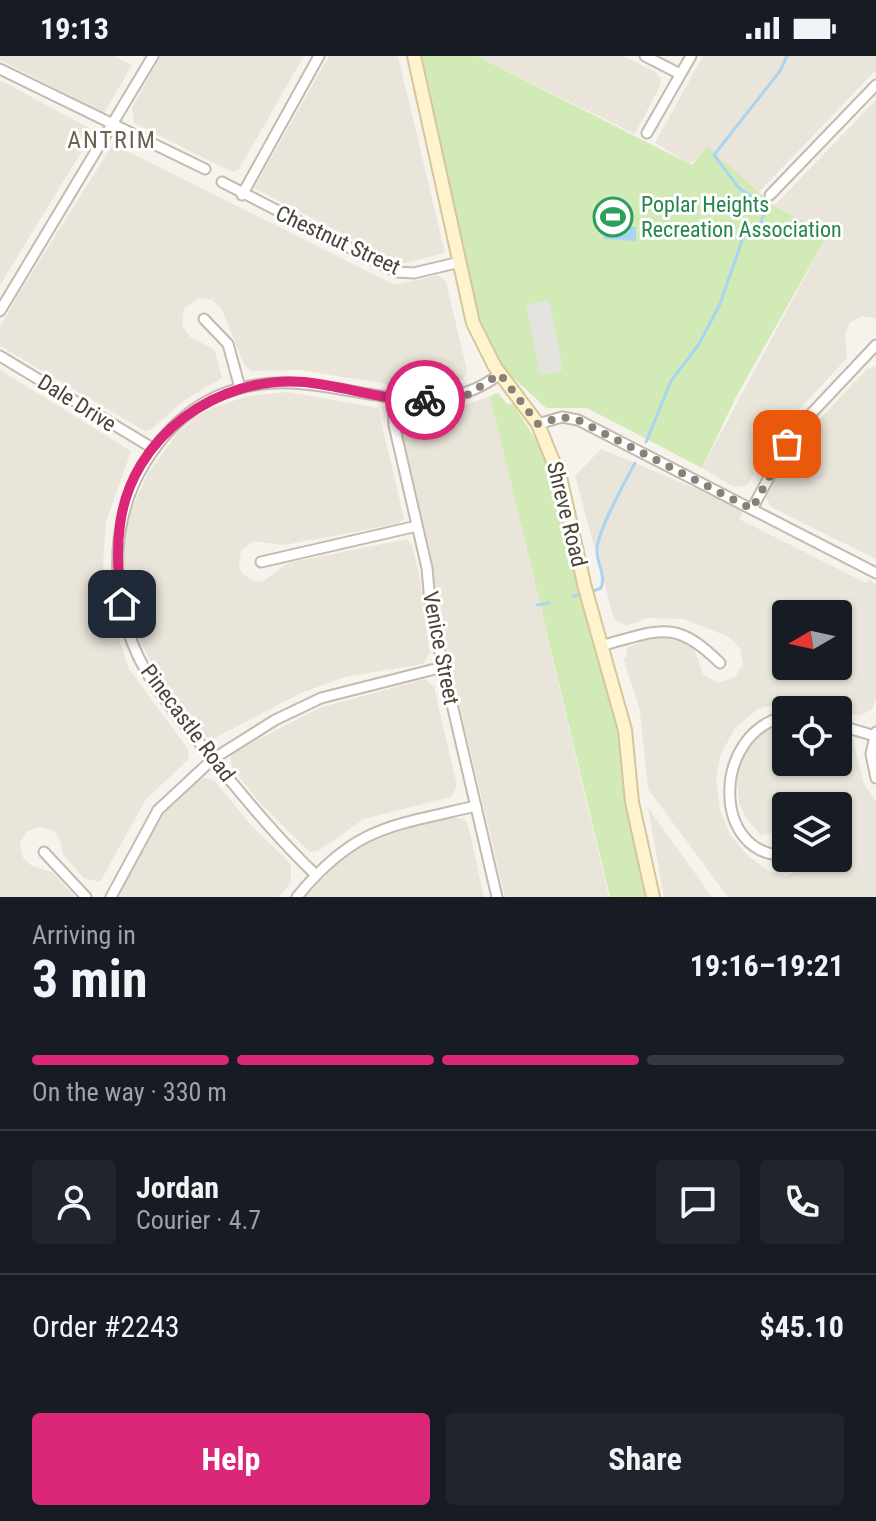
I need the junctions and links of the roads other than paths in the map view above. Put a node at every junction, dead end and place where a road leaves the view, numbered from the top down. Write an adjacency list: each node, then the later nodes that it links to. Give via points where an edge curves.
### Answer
1 (153, 56): 9 (street)
2 (319, 56): 13 (street)
3 (414, 56): 15 (main road, Shreve Road)
4 (645, 56): 7 (street)
5 (691, 56): 7 (street)
6 (0, 69): 9 (street)
7 (678, 73): 10 (street)
8 (876, 85): 14 (street)
9 (112, 124): 11 (street); 16 (street)
10 (647, 133)
11 (205, 169)
12 (222, 182): 13 (street, Chestnut Street)
13 (242, 195): 15 (street, Chestnut Street, via 397,272)
14 (770, 195)
15 (460, 262): 20 (main road, Shreve Road, via 476,332)
16 (0, 311)
17 (204, 319): 21 (street, via 228,344)
18 (876, 345): 25 (street, via 787,444)
19 (0, 356): 24 (street, Dale Drive)
20 (500, 374): 22 (street, Pinecastle Road, via 478,391 456,398); 23 (main road, Shreve Road)
21 (240, 388): 22 (street, Pinecastle Road, via 304,382); 24 (street, Pinecastle Road, via 195,408)
22 (393, 398): 26 (street, Venice Street)
23 (538, 424): 25 (street, via 562,417 578,420); 29 (main road, Shreve Road, via 561,481)
24 (154, 449): 35 (street, Pinecastle Road, via 127,497 120,525 122,604 151,679)
25 (752, 509): 28 (street)
26 (417, 526): 27 (street); 31 (street, Venice Street)
27 (261, 562)
28 (876, 573)
29 (600, 646): 30 (street, via 654,631 679,631); 45 (main road, Shreve Road, via 625,730 632,802)
30 (720, 663)
31 (443, 667): 35 (street, via 321,698); 37 (street, Venice Street)
32 (772, 719): 39 (street, via 750,733 735,756 729,781 734,815 748,841)
33 (852, 728): 34 (street)
34 (875, 734): 36 (street, via 871,754)
35 (213, 759): 40 (street, Pinecastle Road, via 268,828); 42 (street, via 158,810)
36 (876, 778)
37 (476, 806): 40 (street, via 378,830 345,847); 44 (street, Venice Street)
38 (44, 852): 41 (street)
39 (772, 853)
40 (316, 875): 43 (street)
41 (86, 897)
42 (111, 897)
43 (297, 897)
44 (497, 897)
45 (653, 897)

